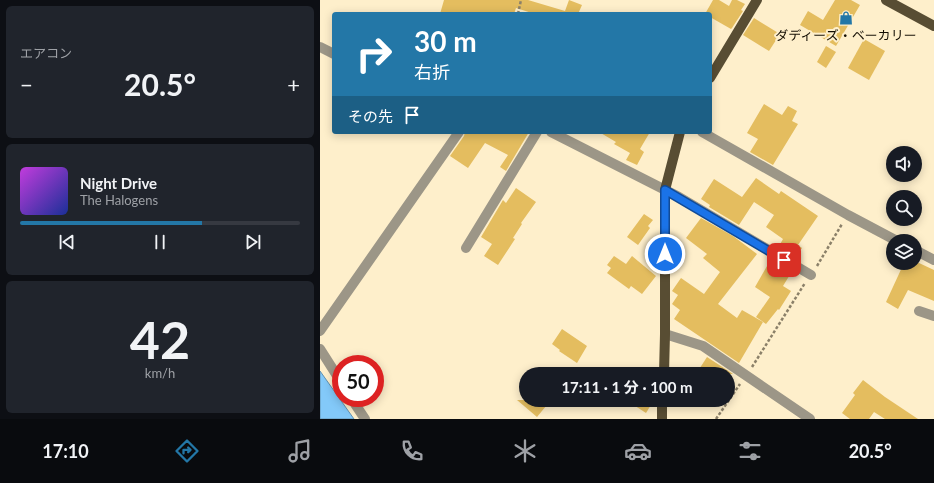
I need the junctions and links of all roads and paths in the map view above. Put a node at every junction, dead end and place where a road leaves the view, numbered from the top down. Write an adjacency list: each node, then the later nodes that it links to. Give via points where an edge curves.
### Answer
1 (521, 0): 4 (path)
2 (757, 0): 8 (main road)
3 (886, 0): 5 (main road)
4 (518, 12)
5 (934, 26)
6 (320, 47): 7 (street)
7 (332, 53)
8 (712, 75)
9 (458, 134): 23 (street)
10 (536, 134): 17 (street)
11 (555, 134): 14 (street)
12 (679, 134): 14 (main road)
13 (706, 134): 15 (street)
14 (665, 190): 20 (street); 24 (main road)
15 (848, 215): 16 (street); 20 (path)
16 (886, 235)
17 (466, 248)
18 (922, 254): 19 (street)
19 (934, 260)
20 (811, 275): 28 (path)
21 (919, 311): 22 (street)
22 (934, 316)
23 (320, 331)
24 (666, 334): 26 (main road); 28 (street, via 703,346)
25 (320, 349): 27 (street)
26 (664, 367)
27 (332, 368)
28 (746, 376): 33 (path); 34 (street)
29 (358, 407): 31 (street)
30 (662, 407): 32 (main road)
31 (365, 419)
32 (662, 419)
33 (716, 419)
34 (810, 419)

